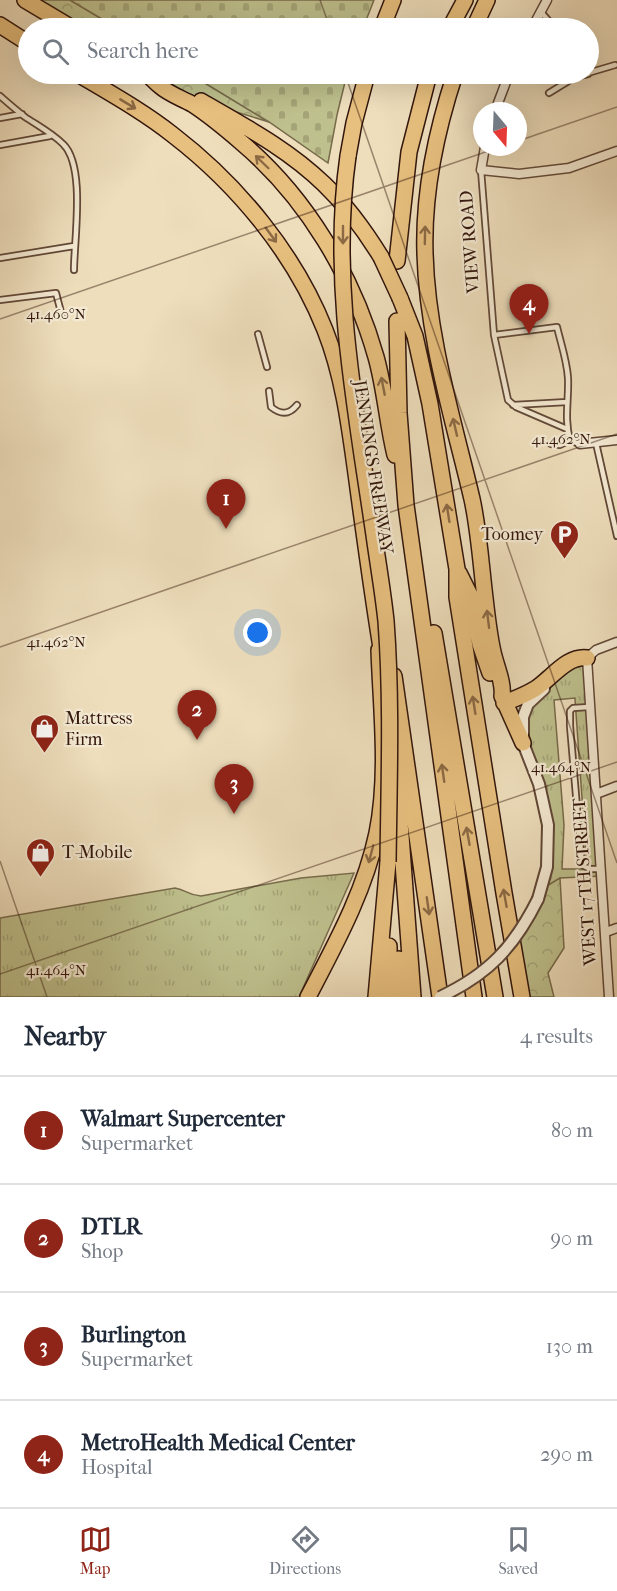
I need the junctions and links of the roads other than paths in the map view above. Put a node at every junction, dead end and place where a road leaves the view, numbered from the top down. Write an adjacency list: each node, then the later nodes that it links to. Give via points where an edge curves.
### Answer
1 (25, 0): 8 (highway)
2 (394, 0): 9 (highway)
3 (454, 0): 10 (highway)
4 (465, 0): 11 (highway)
5 (487, 0): 12 (highway)
6 (547, 0): 7 (street)
7 (541, 12): 13 (street); 14 (lane)
8 (55, 18)
9 (386, 18)
10 (448, 18)
11 (455, 18)
12 (479, 18)
13 (538, 18)
14 (546, 18)
15 (0, 25): 16 (highway)
16 (18, 37)
17 (615, 65): 18 (lane)
18 (599, 70)
19 (94, 84): 61 (highway, JENNINGS FREEWAY, one-way to 61, via 156,122 206,162 258,218 308,294 338,370)
20 (157, 84): 58 (highway, JENNINGS FREEWAY, one-way to 20, via 376,356 354,298 325,240 296,198 243,143 194,105)
21 (171, 84): 60 (highway, one-way to 21, bridge, via 415,336 381,256 346,208 299,163 274,144)
22 (366, 84): 61 (highway, one-way to 61, bridge, via 348,156 342,233 346,328)
23 (426, 84): 39 (highway, via 409,152)
24 (452, 84): 64 (highway, one-way to 24, via 488,624 477,526 435,343 425,263 432,159)
25 (504, 84): 29 (street)
26 (562, 84): 27 (lane)
27 (549, 93)
28 (0, 96): 30 (lane)
29 (498, 102)
30 (22, 114): 31 (lane); 32 (lane)
31 (0, 118)
32 (51, 135): 33 (lane); 37 (lane, via 71,154 78,205)
33 (0, 145)
34 (617, 151): 36 (street, via 569,168 519,174)
35 (483, 156): 36 (street, VIEW ROAD)
36 (481, 170): 45 (lane, VIEW ROAD)
37 (74, 246): 38 (lane); 40 (lane)
38 (0, 258)
39 (397, 261)
40 (74, 270)
41 (0, 300): 42 (lane, via 56,293)
42 (62, 316)
43 (397, 321): 47 (highway)
44 (258, 334): 46 (lane)
45 (494, 335): 49 (lane, via 557,327 568,378); 51 (lane, VIEW ROAD, via 508,400)
46 (267, 368)
47 (398, 380): 58 (highway); 81 (highway, one-way to 47, via 435,640 404,395)
48 (269, 391): 50 (lane, via 271,407 279,413)
49 (567, 402): 51 (lane); 52 (lane)
50 (297, 405)
51 (513, 405): 52 (lane)
52 (567, 429): 54 (lane)
53 (617, 440): 55 (street)
54 (568, 441): 56 (lane); 57 (lane)
55 (596, 443): 57 (street); 59 (lane)
56 (552, 444)
57 (580, 444)
58 (406, 505): 80 (highway, one-way to 58)
59 (617, 536)
60 (457, 569): 64 (highway, via 470,595 486,662); 82 (highway, one-way to 60, via 457,597)
61 (382, 624): 69 (highway, bridge); 74 (highway, one-way to 74, via 383,752 377,832 366,873); 79 (highway, one-way to 79, bridge)
62 (617, 642): 63 (street)
63 (587, 658): 64 (highway, via 567,663 525,695); 65 (street, WEST 17TH STREET); 66 (street, via 528,705 523,717)
64 (503, 700): 66 (highway)
65 (590, 707): 68 (street, WEST 17TH STREET); 70 (lane, via 573,708 570,726 582,865)
66 (523, 743): 79 (street, bridge, via 539,784 548,825 547,867 538,899 521,930 489,967)
67 (617, 786): 68 (street)
68 (596, 794): 70 (street, WEST 17TH STREET)
69 (395, 864): 73 (highway); 77 (highway); 78 (highway)
70 (601, 869): 72 (street, WEST 17TH STREET)
71 (617, 928): 72 (street)
72 (606, 932): 83 (street, WEST 17TH STREET)
73 (384, 967): 75 (highway); 76 (highway)
74 (308, 997)
75 (376, 997)
76 (389, 997)
77 (402, 997)
78 (413, 997)
79 (440, 997)
80 (474, 997)
81 (495, 997)
82 (522, 997)
83 (609, 997)

